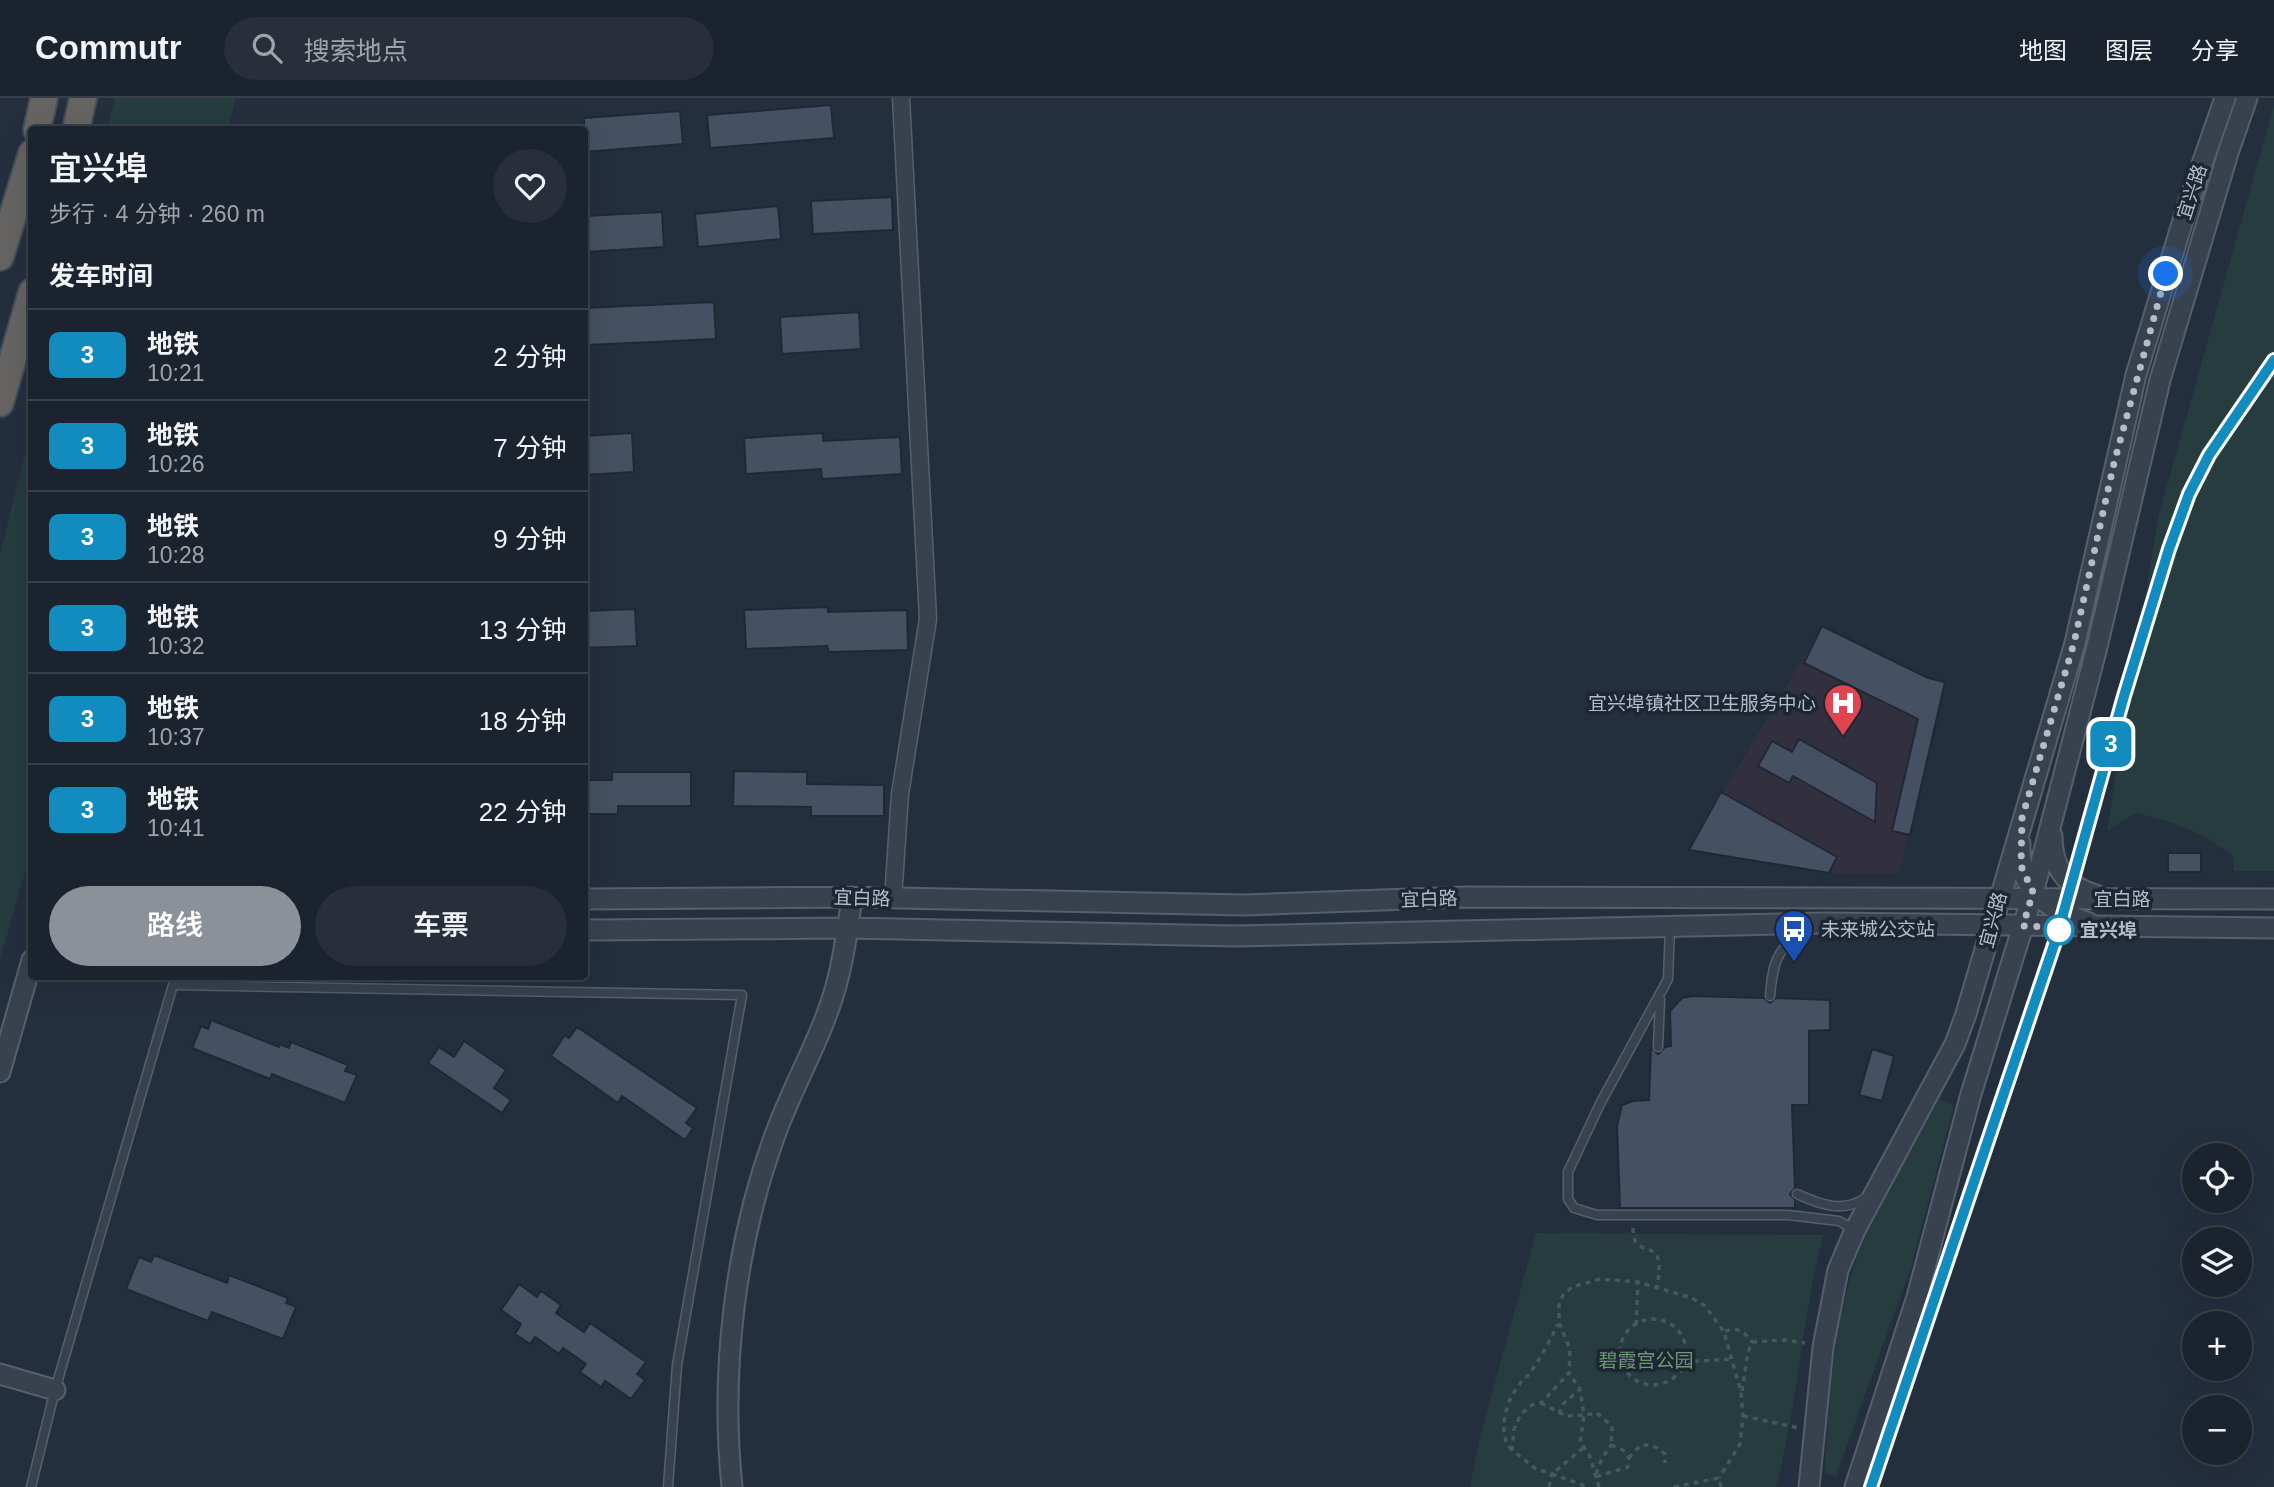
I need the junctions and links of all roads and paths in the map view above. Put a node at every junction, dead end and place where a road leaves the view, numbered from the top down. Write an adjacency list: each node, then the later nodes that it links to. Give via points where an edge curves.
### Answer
1 (44, 98): 6 (highway)
2 (83, 98): 7 (highway)
3 (901, 98): 18 (street, via 928,619 900,794)
4 (2225, 98): 12 (street, 宜兴路, via 2136,375 2074,643)
5 (2247, 98): 13 (street, 宜兴路, via 2160,380)
6 (38, 126)
7 (77, 126)
8 (28, 166): 9 (highway)
9 (0, 257)
10 (28, 306): 11 (highway)
11 (0, 403)
12 (2022, 818): 14 (street, via 2021,866); 15 (street, 宜兴路)
13 (2051, 821): 14 (street, 宜兴路); 20 (street, via 2058,870 2076,888)
14 (2034, 895): 15 (street, 宜白路); 20 (street, 宜白路); 21 (street); 29 (street, 宜兴路)
15 (1999, 896): 18 (street, 宜白路, via 1466,897 1244,905); 24 (street, 宜兴路)
16 (852, 897): 17 (street, 宜白路); 18 (street, 宜白路); 25 (street)
17 (588, 899)
18 (893, 899)
19 (2274, 899): 20 (street, 宜白路)
20 (2110, 900): 21 (street)
21 (2059, 912): 26 (street); 29 (street)
22 (1826, 923): 23 (street, 宜白路); 24 (street, 宜白路); 32 (lane, via 1797,936 1781,951 1772,973)
23 (1670, 925): 25 (street, 宜白路, via 1235,936); 31 (lane, via 1668,979)
24 (1991, 927): 29 (street, 宜白路); 33 (street, 宜兴路)
25 (848, 928): 28 (street, 宜白路); 69 (street, via 836,988 775,1135 754,1204 732,1335)
26 (2111, 928): 27 (street, 宜白路); 29 (street, 宜白路)
27 (2274, 928)
28 (588, 930)
29 (2025, 931): 33 (street); 76 (street, 宜兴路, via 1971,1094 1917,1297)
30 (28, 974): 35 (street)
31 (1661, 994): 34 (lane); 38 (lane, via 1601,1102 1566,1184 1567,1199 1574,1208)
32 (1770, 996)
33 (1970, 999): 36 (street, 宜兴路, via 1955,1044)
34 (1657, 1047)
35 (0, 1072)
36 (1880, 1184): 37 (lane, via 1861,1202 1843,1207); 39 (street, 宜兴路)
37 (1797, 1194)
38 (1632, 1216): 39 (lane, via 1788,1215 1839,1221); 41 (path, via 1637,1245 1660,1257)
39 (1855, 1230): 46 (street, 宜兴路, via 1833,1287)
40 (1638, 1282): 41 (path); 42 (path, via 1600,1279 1572,1287 1559,1305); 43 (path)
41 (1657, 1287): 44 (path, via 1705,1306)
42 (1559, 1323): 49 (path, via 1570,1349); 61 (path, via 1510,1400 1502,1428)
43 (1636, 1325): 48 (path, via 1657,1320 1673,1326 1685,1345); 48 (path, via 1626,1334 1620,1352 1626,1371 1636,1380 1661,1384 1678,1374)
44 (1724, 1332): 45 (path, via 1744,1331); 47 (path)
45 (1752, 1342): 46 (path, via 1785,1340); 53 (path)
46 (1823, 1347): 58 (street, 宜兴路)
47 (1731, 1359): 48 (path); 53 (path)
48 (1684, 1362)
49 (1569, 1373): 51 (path); 54 (path)
50 (0, 1374): 52 (street)
51 (1580, 1389): 55 (path); 56 (path)
52 (55, 1390): 67 (lane); 68 (lane, via 173,985 742,995 677,1365)
53 (1741, 1392): 57 (path)
54 (1541, 1404): 55 (path); 61 (path, via 1521,1414)
55 (1559, 1413): 56 (path)
56 (1584, 1415): 59 (path, via 1597,1413 1612,1426); 60 (path)
57 (1743, 1416): 58 (path); 66 (path, via 1740,1444)
58 (1813, 1432): 75 (street, 宜兴路)
59 (1611, 1445): 62 (path); 65 (path)
60 (1583, 1448): 64 (path); 65 (path)
61 (1512, 1450): 64 (path, via 1536,1469)
62 (1629, 1458): 63 (path, via 1641,1445 1648,1445 1665,1454); 65 (path, via 1624,1470)
63 (1665, 1463)
64 (1552, 1474): 70 (path); 71 (path)
65 (1595, 1477): 72 (path)
66 (1719, 1478): 73 (path); 74 (path)
67 (31, 1487)
68 (667, 1487)
69 (732, 1487)
70 (1549, 1487)
71 (1588, 1487)
72 (1599, 1487)
73 (1674, 1487)
74 (1721, 1487)
75 (1809, 1487)
76 (1855, 1487)

